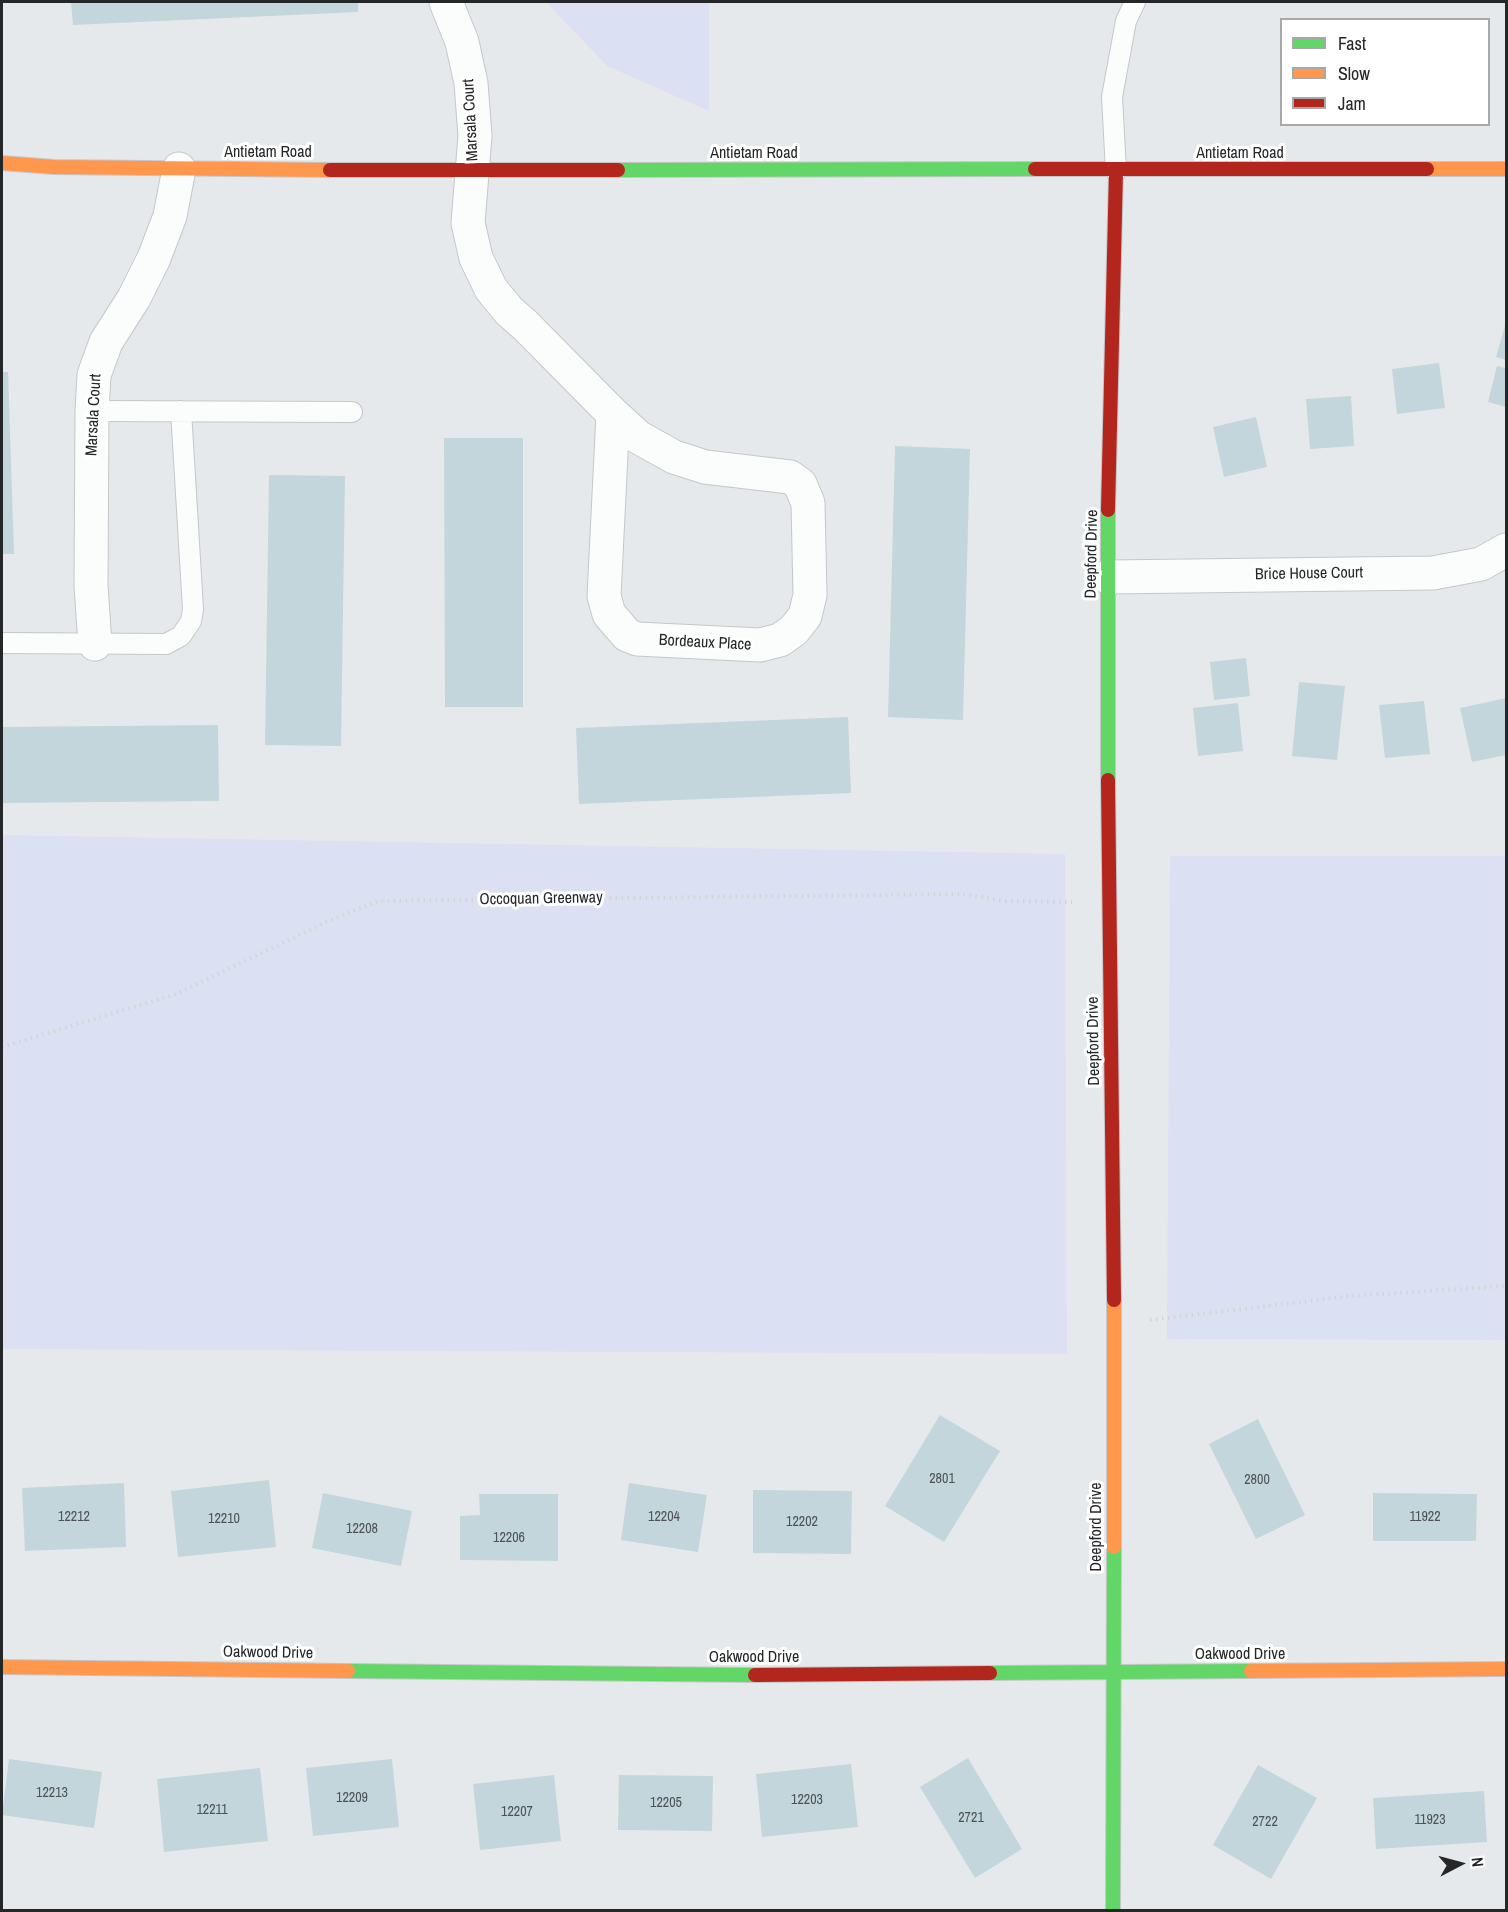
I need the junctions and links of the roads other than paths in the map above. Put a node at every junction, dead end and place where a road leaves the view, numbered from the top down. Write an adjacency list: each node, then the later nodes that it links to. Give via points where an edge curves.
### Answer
1 (446, 2): 6 (street, Marsala Court, via 462,42 471,83)
2 (1135, 2): 7 (lane, via 1126,21 1112,97)
3 (2, 163): 4 (street, Antietam Road)
4 (179, 169): 6 (street, Antietam Road); 8 (street, Marsala Court, via 170,216 154,258 106,342 94,375)
5 (1506, 169): 7 (street, Antietam Road)
6 (473, 170): 7 (street, Antietam Road); 11 (street, Bordeaux Place, via 468,223 476,258 491,289)
7 (1116, 171): 13 (street, Deepford Drive)
8 (92, 411): 9 (lane); 15 (street, Marsala Court, via 91,586)
9 (181, 411): 10 (lane); 15 (lane, via 191,621 181,636 166,644)
10 (352, 412)
11 (613, 414): 11 (street, Bordeaux Place, via 604,596 609,614 637,639 760,645 780,640 794,630 805,616 810,595 808,503 800,484 790,477 705,467 674,457 638,437)
12 (1506, 550): 13 (street, Brice House Court, via 1481,564 1433,573)
13 (1107, 577): 18 (street, Deepford Drive)
14 (2, 643): 15 (lane)
15 (95, 644)
16 (2, 1667): 18 (street, Oakwood Drive, via 789,1675)
17 (1506, 1669): 18 (street, Oakwood Drive)
18 (1113, 1672): 19 (street, Deepford Drive)
19 (1113, 1911)

